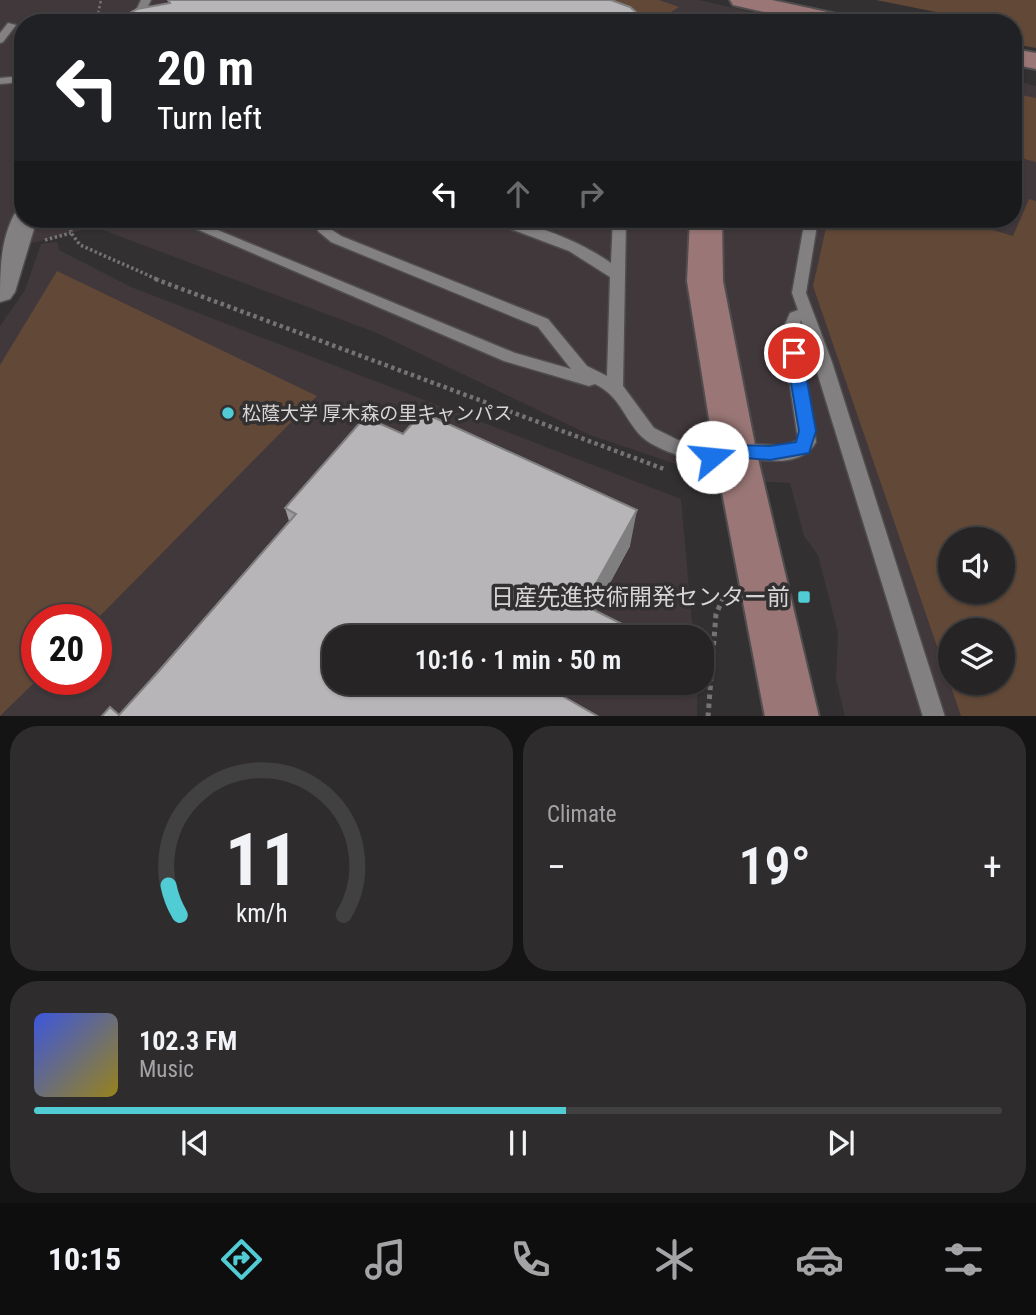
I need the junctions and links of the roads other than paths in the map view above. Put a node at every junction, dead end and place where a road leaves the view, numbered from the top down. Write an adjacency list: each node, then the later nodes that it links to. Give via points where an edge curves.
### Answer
1 (741, 0): 2 (street)
2 (783, 14)
3 (11, 25): 4 (lane)
4 (0, 40)
5 (21, 228): 13 (street)
6 (202, 228): 15 (lane, via 510,357)
7 (325, 228): 15 (lane, via 336,239 543,323 581,370)
8 (517, 228): 12 (lane, via 600,259)
9 (620, 228): 12 (lane)
10 (706, 228): 16 (street, via 705,281)
11 (810, 228): 14 (lane, via 800,283)
12 (617, 276): 15 (lane)
13 (0, 292)
14 (805, 313): 16 (lane, via 795,317 790,331 807,442 792,452); 18 (lane)
15 (615, 387): 16 (lane, via 648,433)
16 (730, 465): 17 (street)
17 (793, 716)
18 (934, 716)

